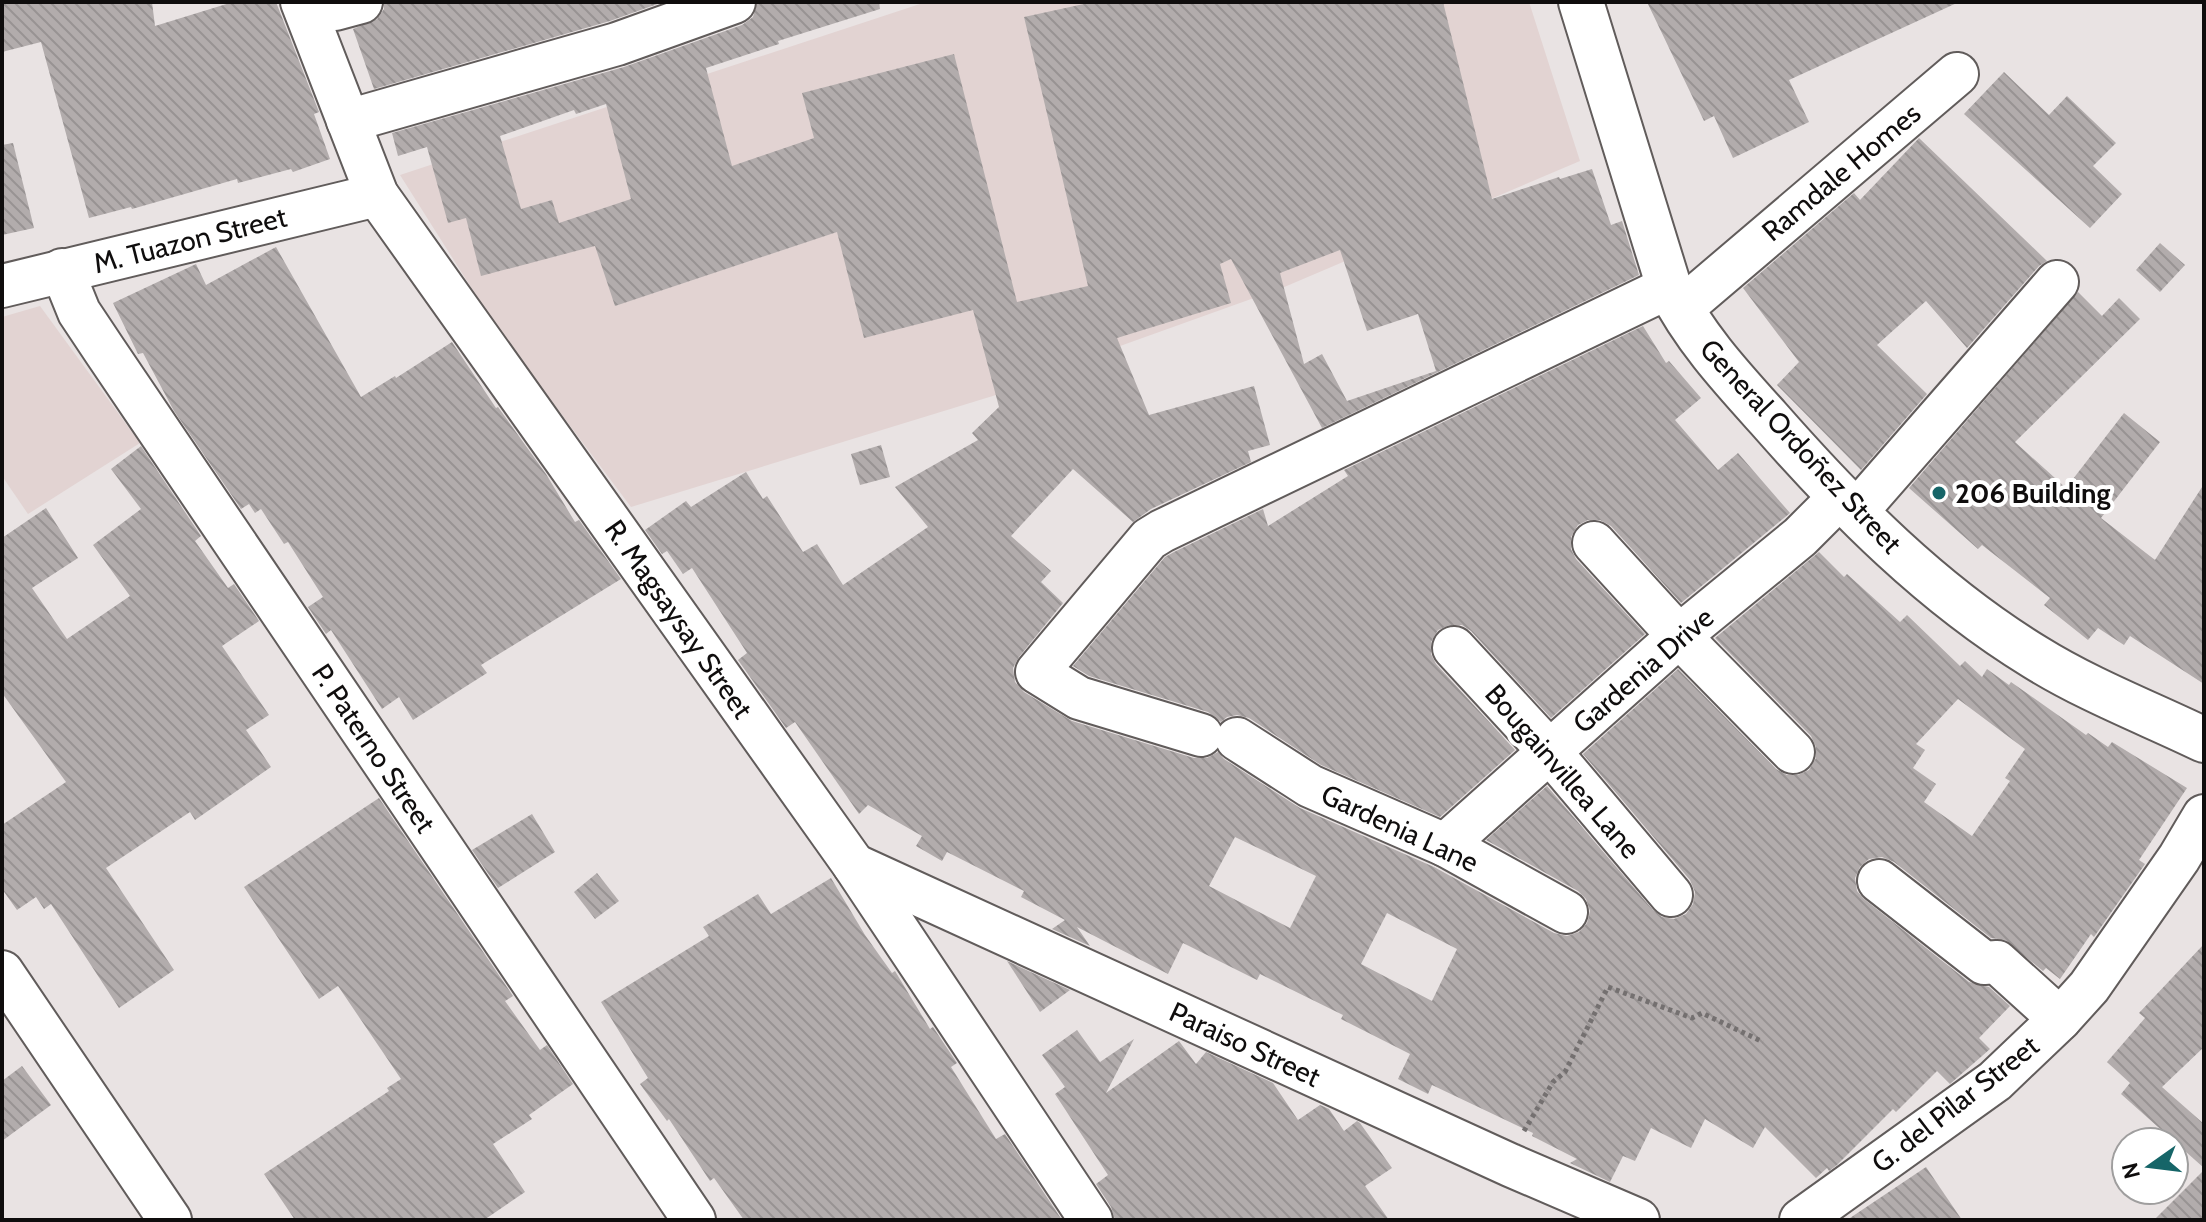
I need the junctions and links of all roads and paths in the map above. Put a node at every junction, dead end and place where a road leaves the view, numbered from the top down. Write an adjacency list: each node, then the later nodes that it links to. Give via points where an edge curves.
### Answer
1 (734, 2): 5 (street, via 617,44)
2 (1581, 2): 10 (main road, General Ordoñez Street)
3 (333, 4): 5 (street, R. Magsaysay Street)
4 (1957, 74): 10 (street, Ramdale Homes, via 1726,270)
5 (348, 121): 6 (street, R. Magsaysay Street)
6 (377, 195): 7 (street, M. Tuazon Street); 21 (street, R. Magsaysay Street)
7 (62, 270): 9 (street, M. Tuazon Street); 30 (street, P. Paterno Street, via 96,338)
8 (2057, 282): 11 (street, Gardenia Drive)
9 (2, 286)
10 (1675, 298): 11 (main road, General Ordoñez Street, via 1731,377); 12 (street, Ramdale Homes)
11 (1848, 504): 14 (street, Gardenia Drive); 16 (main road, General Ordoñez Street, via 1938,588 1996,632 2064,673)
12 (1162, 531): 20 (street, Gardenia Lane, via 1141,548 1037,672 1079,698 1219,737 1310,786)
13 (1594, 543): 14 (street)
14 (1679, 636): 17 (street, Gardenia Drive); 18 (street)
15 (1454, 648): 17 (street, Bougainvillea Lane)
16 (2204, 740)
17 (1550, 752): 20 (street, Gardenia Drive); 23 (street, Bougainvillea Lane)
18 (1793, 752)
19 (2204, 816): 26 (street, G. del Pilar Street, via 2089,987)
20 (1445, 845): 24 (street, Gardenia Lane)
21 (854, 865): 28 (street, Paraiso Street); 31 (street, R. Magsaysay Street)
22 (1879, 881): 26 (street, via 1984,963 1997,962)
23 (1671, 895)
24 (1566, 912)
25 (2, 972): 29 (street)
26 (2060, 1019): 33 (street, G. del Pilar Street, via 1995,1081)
27 (1763, 1042): 28 (path, via 1702,1013 1692,1018 1608,987 1565,1072 1553,1082 1525,1129)
28 (1510, 1165): 32 (street, Paraiso Street)
29 (170, 1220)
30 (694, 1220)
31 (1091, 1220)
32 (1638, 1220)
33 (1801, 1220)

